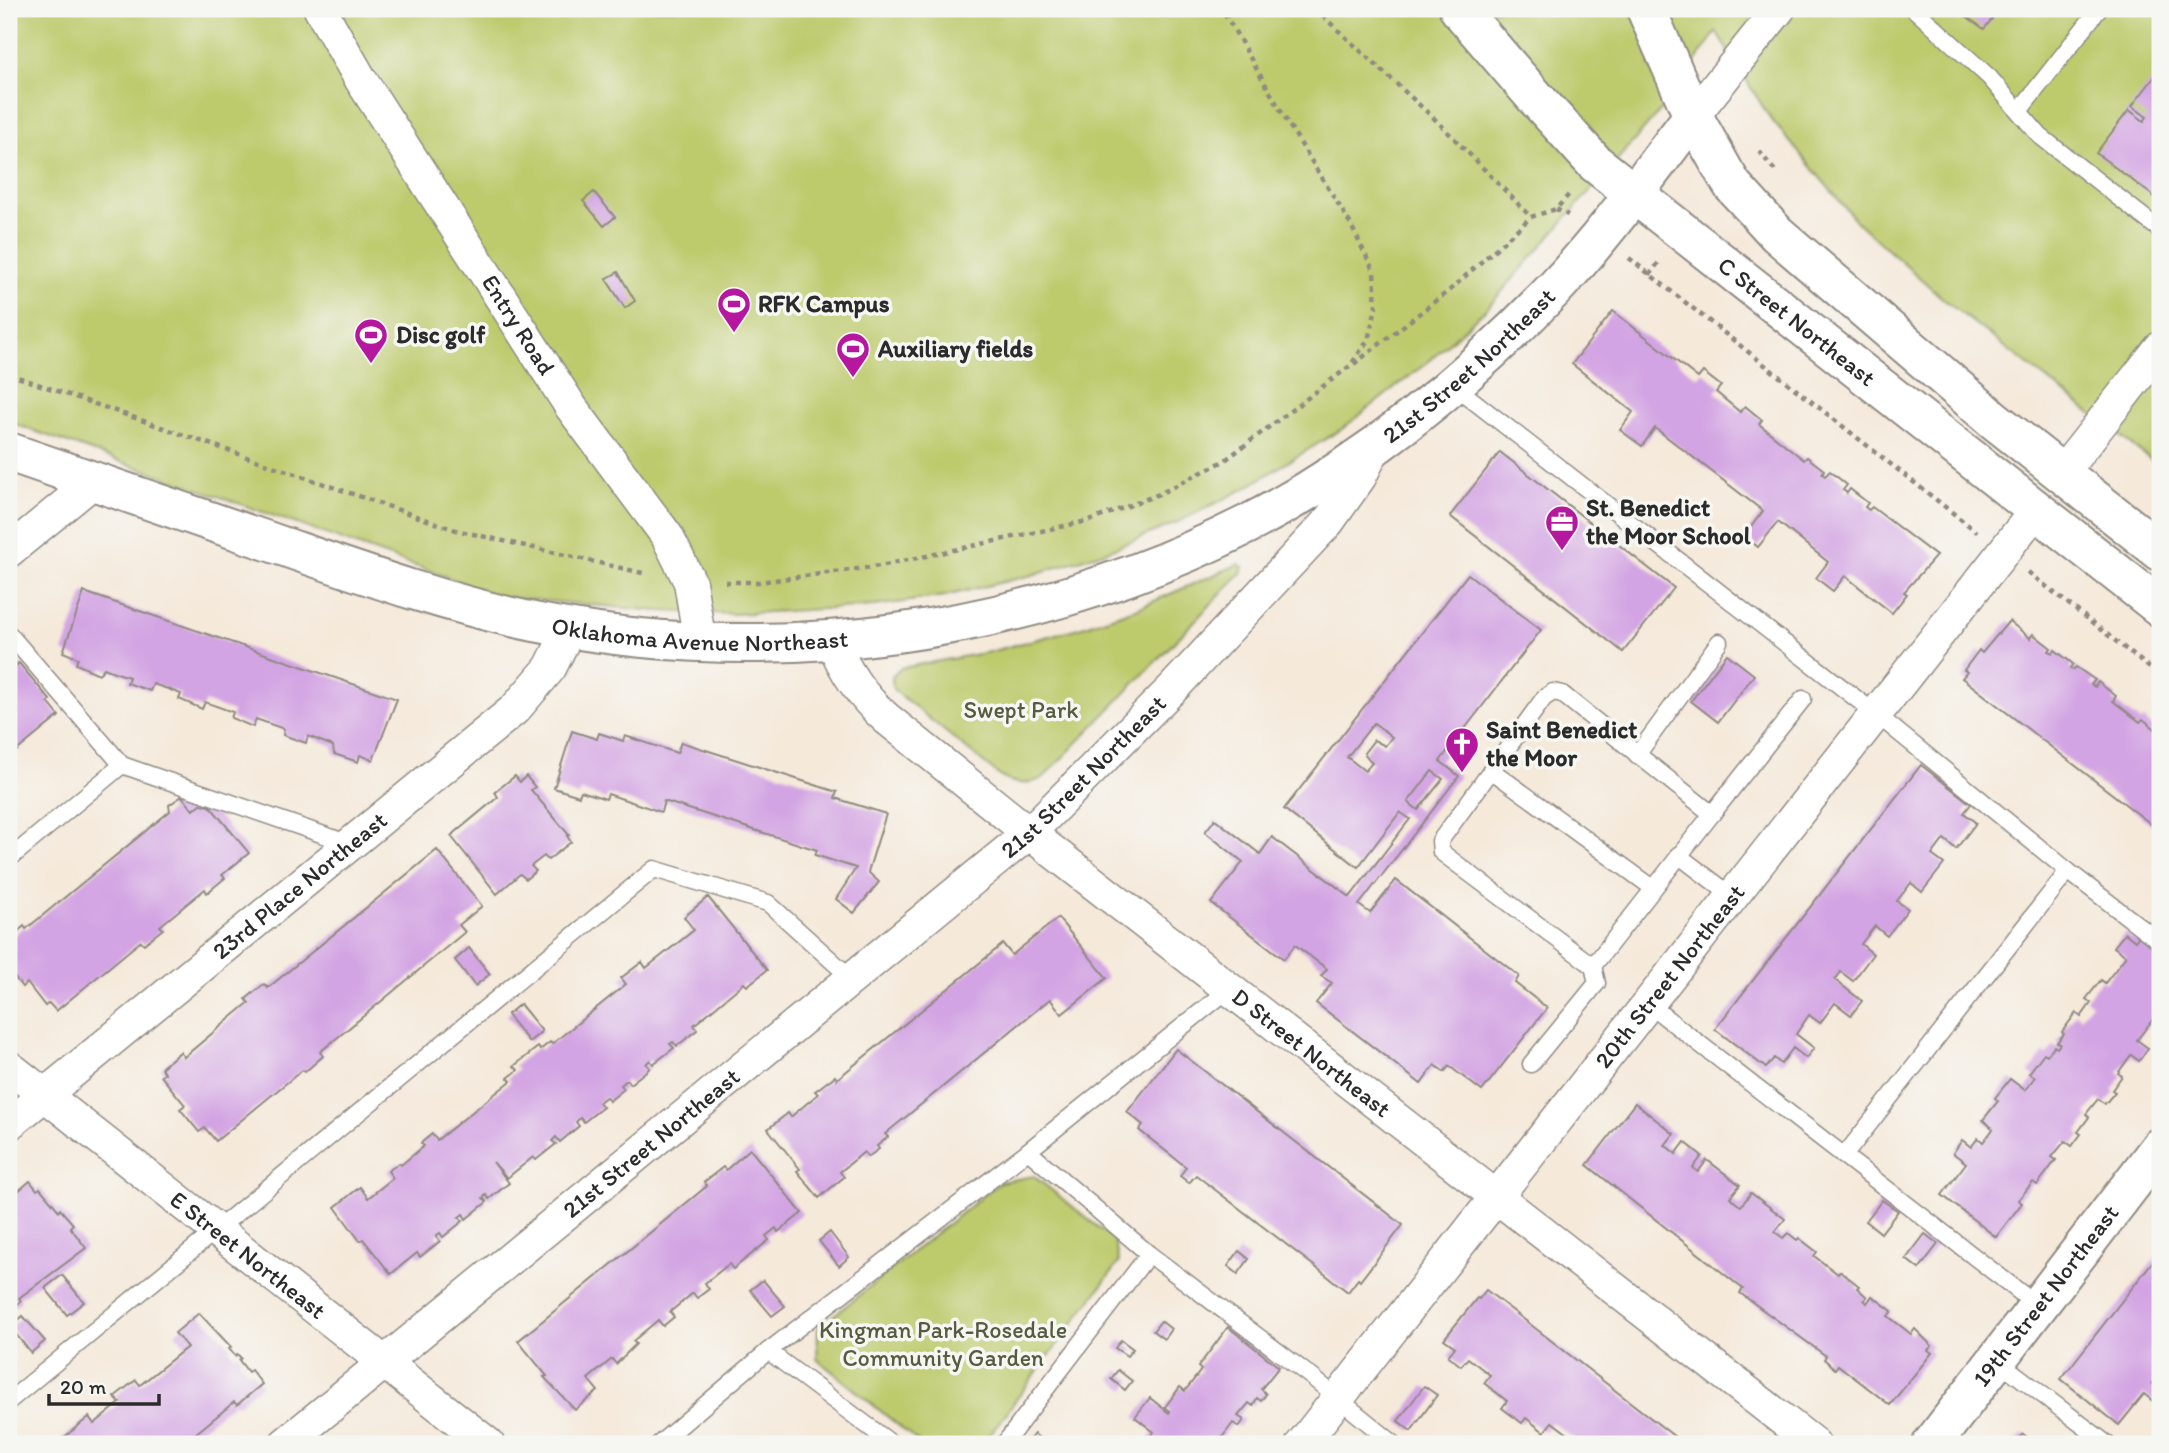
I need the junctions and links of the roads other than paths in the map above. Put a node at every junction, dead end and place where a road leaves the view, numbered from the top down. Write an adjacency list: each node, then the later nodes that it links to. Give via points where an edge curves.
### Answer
1 (320, 9): 25 (street, Entry Road, via 571,407 667,536 690,582)
2 (1459, 9): 9 (main road, C Street Northeast, via 1587,153)
3 (1646, 9): 8 (main road, C Street Northeast)
4 (1779, 9): 8 (street, 21st Street Northeast)
5 (1914, 9): 7 (lane)
6 (2099, 9): 7 (lane)
7 (2019, 111): 10 (lane, via 2040,136)
8 (1693, 116): 9 (main road, 21st Street Northeast); 15 (main road, C Street Northeast, via 1733,186 1777,234)
9 (1633, 194): 12 (main road, 21st Street Northeast, via 1553,290); 17 (main road, C Street Northeast)
10 (2160, 230)
11 (2160, 348): 15 (street)
12 (1452, 384): 13 (main road, 21st Street Northeast); 27 (lane)
13 (1377, 443): 23 (main road, Oklahoma Avenue Northeast, via 1246,524 1125,576 979,619); 32 (street, 21st Street Northeast, via 1328,522)
14 (9, 452): 16 (main road, Oklahoma Avenue Northeast)
15 (2061, 474): 19 (main road, C Street Northeast)
16 (93, 482): 18 (street); 21 (main road, Oklahoma Avenue Northeast, via 427,595)
17 (2037, 509): 20 (main road, C Street Northeast); 27 (street, 20th Street Northeast)
18 (9, 551)
19 (2160, 551)
20 (2160, 607)
21 (570, 628): 25 (main road, Oklahoma Avenue Northeast); 33 (street, 23rd Place Northeast, via 550,668 526,698)
22 (9, 634): 29 (lane)
23 (832, 640): 25 (main road, Oklahoma Avenue Northeast); 32 (street, D Street Northeast, via 852,680 875,708)
24 (1719, 642): 28 (lane)
25 (700, 643)
26 (1803, 699): 31 (lane)
27 (1876, 714): 36 (lane); 38 (street, 20th Street Northeast)
28 (1637, 755): 30 (lane, via 1562,694 1553,692); 31 (lane)
29 (122, 765): 33 (lane); 35 (lane)
30 (1491, 771): 37 (lane); 40 (lane, via 1440,841 1441,852)
31 (1712, 814): 34 (lane)
32 (1030, 833): 41 (street, 21st Street Northeast); 42 (street, D Street Northeast)
33 (350, 844): 46 (street, 23rd Place Northeast)
34 (1678, 855): 37 (lane); 38 (lane)
35 (9, 859)
36 (2068, 871): 39 (lane); 50 (lane)
37 (1653, 888): 40 (lane)
38 (1732, 896): 43 (street, 20th Street Northeast)
39 (2160, 942)
40 (1592, 966): 44 (lane, via 1597,983)
41 (852, 979): 52 (lane, via 768,903 654,869); 57 (street, 21st Street Northeast)
42 (1229, 989): 49 (lane); 51 (street, D Street Northeast)
43 (1647, 1003): 50 (lane); 51 (street, 20th Street Northeast)
44 (1531, 1064)
45 (9, 1067): 46 (street, E Street Northeast)
46 (45, 1095): 47 (street, 23rd Place Northeast); 52 (street, E Street Northeast)
47 (9, 1124)
48 (2160, 1147): 54 (main road, 19th Street Northeast)
49 (1028, 1151): 53 (lane); 55 (lane)
50 (1844, 1156): 54 (lane)
51 (1495, 1196): 58 (street, 20th Street Northeast); 67 (street, D Street Northeast)
52 (215, 1230): 57 (street, E Street Northeast); 59 (lane)
53 (1149, 1254): 58 (lane); 64 (lane)
54 (2039, 1307): 56 (main road, 19th Street Northeast)
55 (768, 1351): 62 (lane); 63 (lane)
56 (1997, 1360): 68 (main road, 19th Street Northeast); 69 (lane)
57 (383, 1364): 60 (street, 21st Street Northeast); 61 (street, E Street Northeast)
58 (1338, 1398): 65 (street, 20th Street Northeast); 66 (lane)
59 (9, 1401)
60 (285, 1444)
61 (488, 1444)
62 (659, 1444)
63 (892, 1444)
64 (1004, 1444)
65 (1302, 1444)
66 (1394, 1444)
67 (1814, 1444)
68 (1932, 1444)
69 (2107, 1444)

